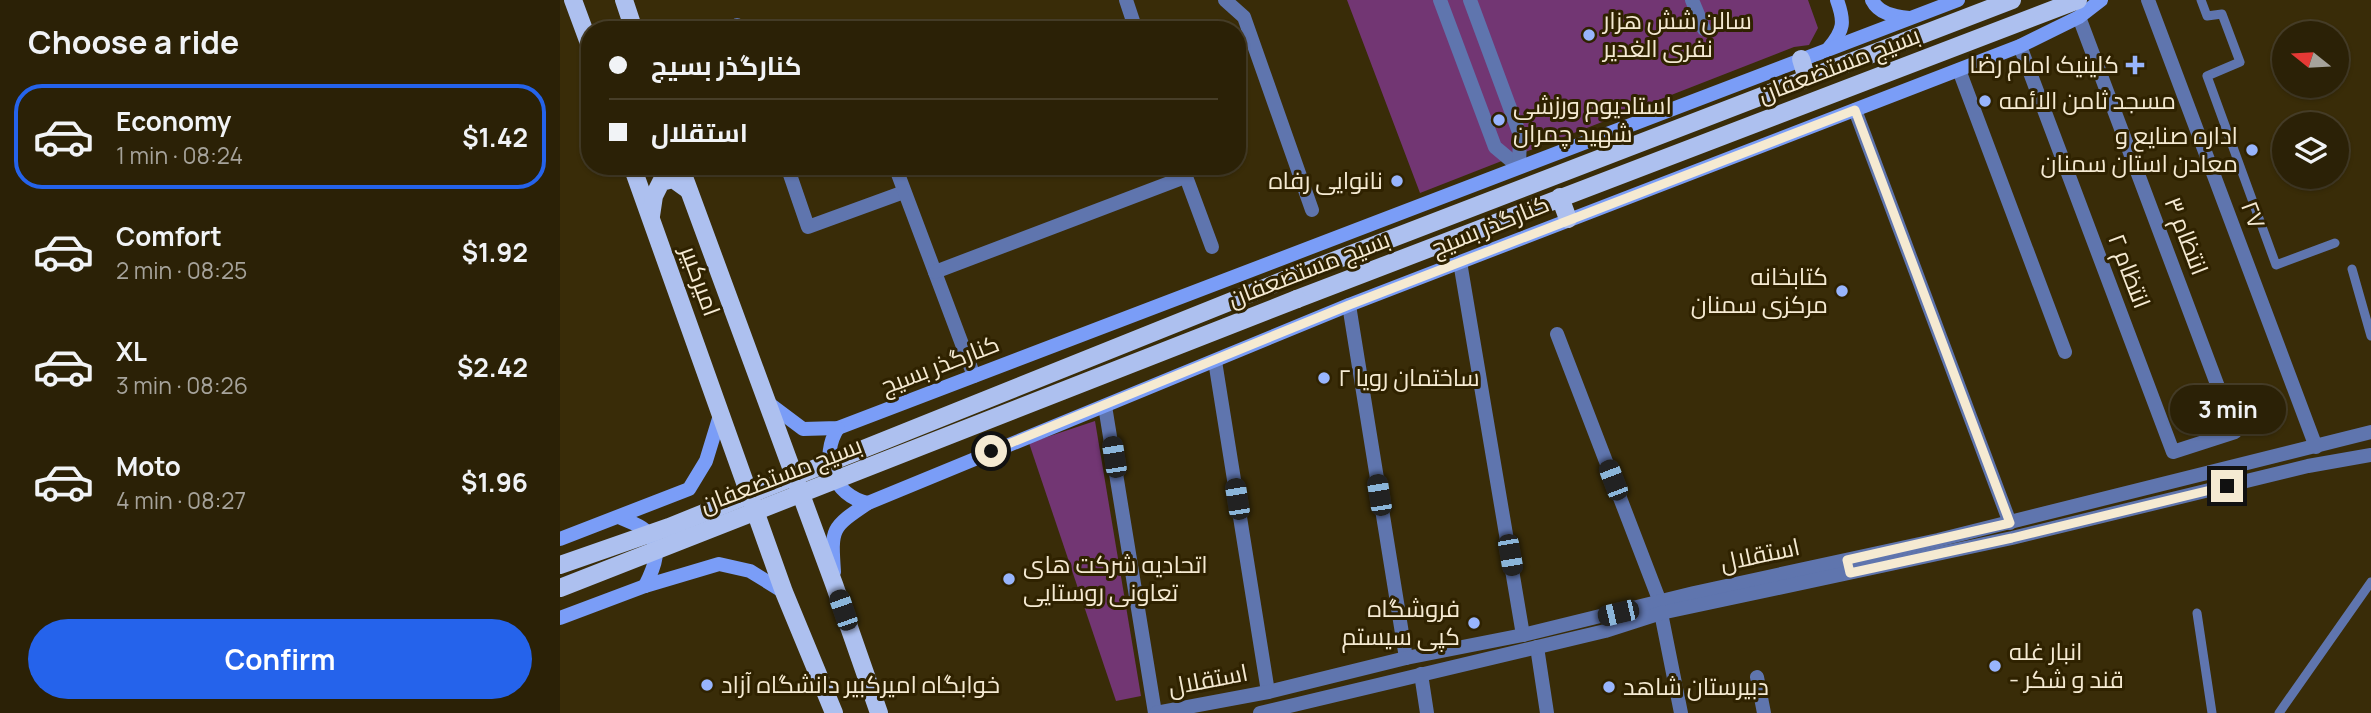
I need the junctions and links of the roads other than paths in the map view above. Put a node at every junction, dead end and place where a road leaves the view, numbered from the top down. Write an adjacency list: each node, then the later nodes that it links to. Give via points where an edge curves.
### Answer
1 (573, 0): 22 (main road)
2 (624, 0): 19 (main road)
3 (1126, 0): 20 (street)
4 (1224, 0): 17 (street)
5 (1440, 0): 31 (street, via 1495,147)
6 (1470, 0): 31 (street, via 1520,135)
7 (1692, 0): 24 (street)
8 (1837, 0): 26 (main road, via 1842,26)
9 (1872, 0): 18 (main road, via 1891,16)
10 (1958, 0): 18 (main road, کنارگذر بسیج)
11 (2012, 0): 29 (main road, بسیج مستضعفان)
12 (2101, 0): 16 (main road, کنارگذر بسیج)
13 (2148, 0): 61 (street, ۲۷)
14 (2201, 0): 44 (lane, via 2207,16 2222,15 2240,62 2207,76 2276,265)
15 (1248, 1): 17 (street)
16 (2078, 8): 25 (main road, کنارگذر بسیج); 40 (main road, بسیج مستضعفان); 59 (street, انتظام ۳)
17 (1244, 17): 21 (street)
18 (1910, 19): 26 (main road, کنارگذر بسیج)
19 (631, 21)
20 (1133, 21)
21 (1245, 21)
22 (581, 22)
23 (1246, 23): 41 (street)
24 (1703, 29)
25 (2020, 46): 28 (main road, کنارگذر بسیج); 59 (street, انتظام ۲, via 2173,452)
26 (1829, 48): 27 (main road, کنارگذر بسیج)
27 (1801, 59): 29 (main road); 31 (main road, کنارگذر بسیج)
28 (1959, 70): 30 (main road, کنارگذر بسیج); 52 (street)
29 (1807, 79): 67 (main road, بسیج مستضعفان, bridge, via 1294,276 669,527)
30 (1855, 110): 43 (main road, کنارگذر بسیج); 65 (street)
31 (1519, 167): 54 (main road, کنارگذر بسیج)
32 (635, 175): 42 (main road, امیرکبیر)
33 (683, 175): 38 (main road, امیرکبیر)
34 (790, 175): 39 (street, via 808,227)
35 (898, 175): 39 (street)
36 (1176, 175): 48 (street)
37 (1184, 175): 45 (street)
38 (687, 188): 42 (main road, via 673,179 661,182); 55 (main road, امیرکبیر)
39 (904, 192): 48 (street)
40 (1560, 197): 43 (main road); 72 (main road, بسیج مستضعفان, bridge)
41 (1312, 211)
42 (651, 218): 57 (main road, امیرکبیر)
43 (1568, 219): 46 (main road, کنارگذر بسیج)
44 (2334, 243)
45 (1212, 247)
46 (1460, 262): 49 (main road, کنارگذر بسیج); 77 (street)
47 (2352, 269): 51 (lane)
48 (935, 272): 54 (street)
49 (1349, 305): 53 (main road, کنارگذر بسیج); 79 (street)
50 (1557, 334): 74 (street)
51 (2371, 336)
52 (2065, 352)
53 (1215, 361): 56 (main road, کنارگذر بسیج); 83 (street)
54 (974, 376): 58 (main road, کنارگذر بسیج)
55 (765, 401): 58 (main road, کنارگذر بسیج, via 803,429); 70 (main road, امیرکبیر)
56 (1105, 406): 63 (main road, کنارگذر بسیج); 88 (street)
57 (721, 412): 64 (main road, via 706,461 689,489); 73 (main road, امیرکبیر)
58 (838, 428): 63 (main road, via 830,440 831,471 843,493)
59 (2235, 432)
60 (2371, 432): 61 (street, استقلال)
61 (2316, 447): 65 (street, استقلال)
62 (2371, 455): 68 (street, استقلال, via 2012,538)
63 (868, 503): 70 (main road, کنارگذر بسیج, via 844,519 832,536)
64 (620, 517): 66 (main road); 71 (main road, via 645,530 655,546 656,565)
65 (2010, 523): 68 (street, استقلال)
66 (560, 538)
67 (560, 565)
68 (1848, 566): 74 (street, استقلال)
69 (2371, 582): 95 (lane)
70 (834, 584): 87 (main road, امیرکبیر)
71 (645, 586): 73 (main road, via 719,564 750,571); 76 (main road)
72 (560, 588)
73 (784, 592): 86 (main road, امیرکبیر)
74 (1661, 608): 77 (street, استقلال); 78 (street, استقلال, via 1606,636); 92 (street)
75 (2197, 613): 94 (lane)
76 (560, 618)
77 (1523, 635): 79 (street, استقلال)
78 (1537, 647): 80 (street, استقلال); 91 (street)
79 (1406, 658): 81 (street, استقلال)
80 (1421, 674): 84 (street, استقلال); 90 (street)
81 (1330, 677): 83 (street, استقلال); 84 (street)
82 (1757, 677): 93 (street)
83 (1268, 692): 88 (street, استقلال)
84 (1334, 695): 85 (street, استقلال)
85 (1280, 710): 89 (street, استقلال)
86 (834, 713)
87 (879, 713)
88 (1156, 713)
89 (1260, 713)
90 (1427, 713)
91 (1547, 713)
92 (1681, 713)
93 (1764, 713)
94 (2212, 713)
95 (2279, 713)

